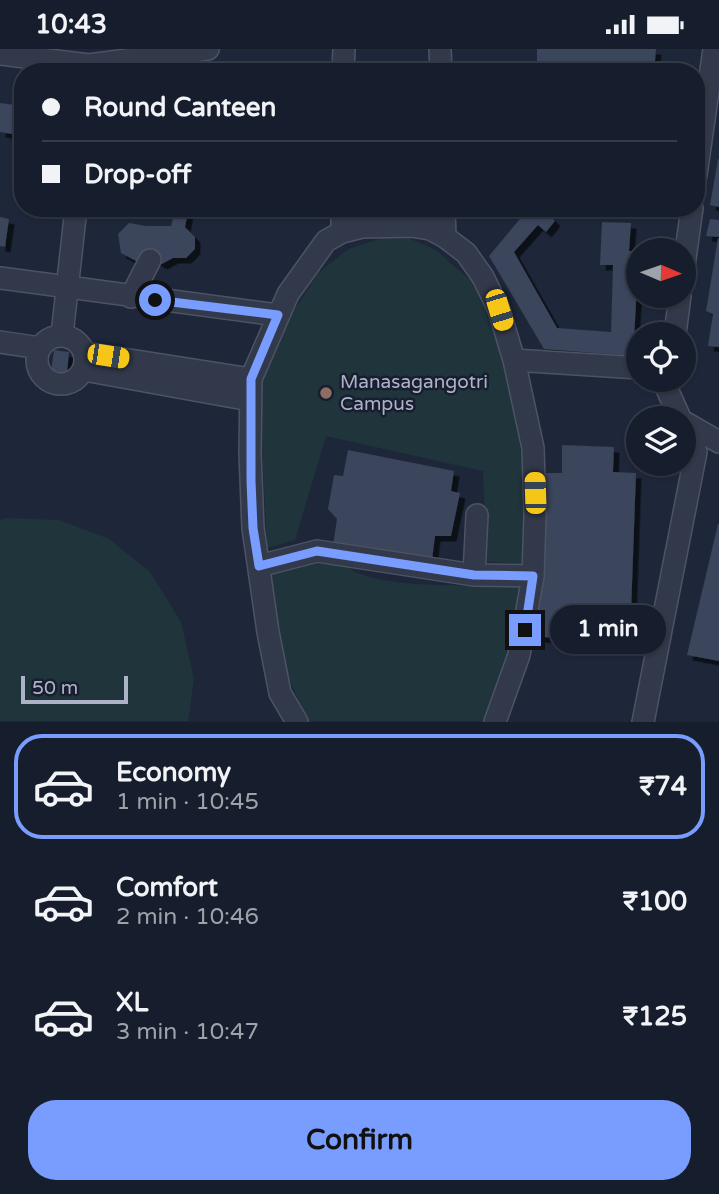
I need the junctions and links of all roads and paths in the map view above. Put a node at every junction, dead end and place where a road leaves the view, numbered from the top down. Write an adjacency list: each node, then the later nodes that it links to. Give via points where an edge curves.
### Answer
1 (64, 49): 5 (street)
2 (208, 49): 5 (street)
3 (714, 49): 6 (street)
4 (0, 54): 5 (street)
5 (89, 59)
6 (705, 112)
7 (75, 217): 16 (street)
8 (342, 217): 11 (street)
9 (444, 217): 12 (street)
10 (691, 217): 13 (street)
11 (342, 232): 12 (street, via 411,226); 18 (street, via 326,241)
12 (444, 237): 23 (street, via 466,253 483,277)
13 (688, 238)
14 (150, 260): 17 (street)
15 (0, 278): 16 (street)
16 (68, 288): 17 (street); 19 (street)
17 (131, 297): 18 (street)
18 (278, 315): 26 (street)
19 (62, 335): 22 (street, via 49,338); 24 (street, via 76,340)
20 (0, 342): 22 (street)
21 (0, 352): 22 (street)
22 (38, 353): 24 (street, via 39,371 49,381 62,384 75,380)
23 (514, 360): 25 (street); 34 (street, via 533,448)
24 (84, 361): 26 (street)
25 (626, 367)
26 (251, 389): 32 (street, via 253,528)
27 (696, 430): 28 (street)
28 (719, 444): 29 (street)
29 (696, 452)
30 (691, 476): 37 (street)
31 (477, 515): 33 (street)
32 (259, 566): 33 (street, via 317,551); 35 (street, via 280,693)
33 (474, 575): 34 (street)
34 (533, 576): 36 (street, via 519,655)
35 (297, 722)
36 (495, 722)
37 (643, 722)

